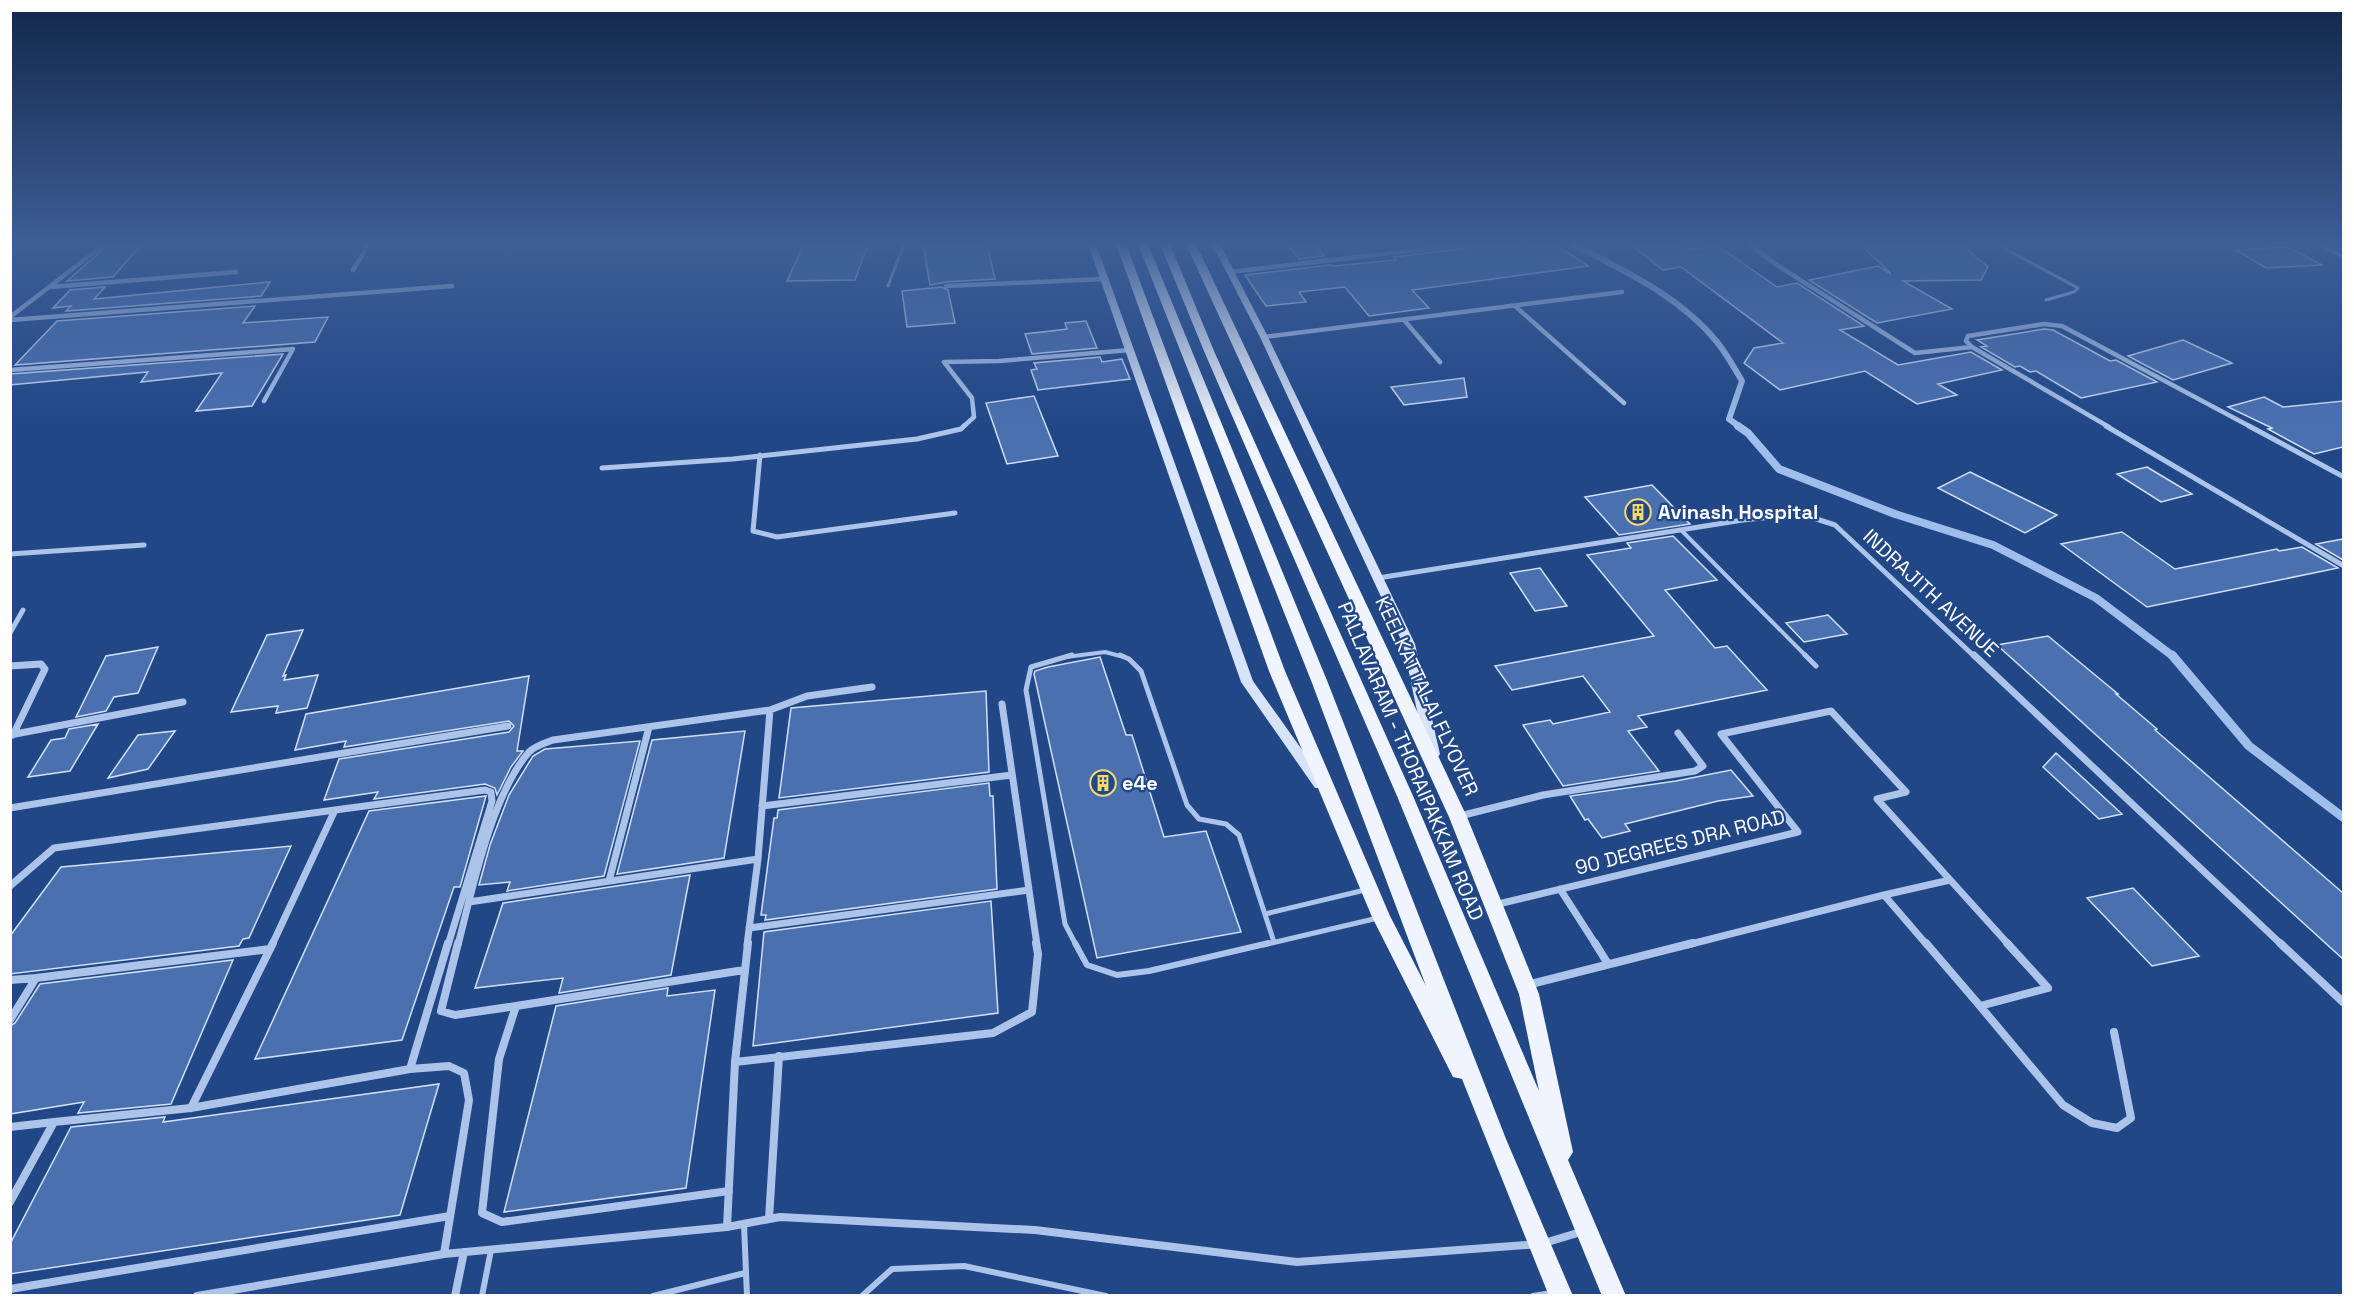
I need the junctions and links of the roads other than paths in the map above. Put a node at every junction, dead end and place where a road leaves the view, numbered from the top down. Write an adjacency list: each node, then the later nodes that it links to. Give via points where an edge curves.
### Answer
1 (28, 305): 12 (street)
2 (198, 305): 12 (street)
3 (1112, 305): 16 (street)
4 (1143, 305): 44 (main road, via 1277,670)
5 (1168, 305): 80 (main road, via 1320,683)
6 (1191, 305): 81 (main road, PALLAVARAM - THORAIPAKKAM ROAD, via 1405,796)
7 (1220, 305): 42 (main road, KEELKATTALAI FLYOVER)
8 (1247, 305): 14 (street)
9 (1523, 305): 11 (street)
10 (1840, 305): 15 (street, via 1915,353)
11 (1515, 306): 13 (street); 20 (street)
12 (10, 319)
13 (1404, 320): 14 (street); 17 (street)
14 (1264, 337): 29 (street)
15 (1972, 347): 23 (street, via 1966,341 1968,336 2044,324 2062,326); 28 (street)
16 (1130, 350): 21 (street, via 944,362 972,398 974,417 961,429 917,439); 44 (street, via 1247,682)
17 (1440, 362)
18 (10, 370): 19 (street, via 293,349)
19 (264, 401)
20 (1624, 403)
21 (760, 455): 22 (street); 24 (street, via 753,531 763,535 777,537)
22 (602, 468)
23 (2343, 477)
24 (955, 513)
25 (1681, 530): 29 (street, INDRAJITH AVENUE); 33 (lane); 69 (street, INDRAJITH AVENUE, via 1800,513 1818,516 1834,525)
26 (144, 545): 27 (street)
27 (10, 554)
28 (2343, 567)
29 (1378, 578): 42 (street, via 1409,644)
30 (23, 610): 31 (street)
31 (10, 633)
32 (10, 666): 41 (street, via 40,664 45,669)
33 (1816, 666)
34 (872, 687): 37 (street, via 807,696)
35 (183, 702): 41 (street)
36 (1002, 704): 43 (street)
37 (770, 710): 39 (street); 45 (street)
38 (508, 726): 46 (street)
39 (649, 727): 51 (street); 57 (street, via 553,740 529,752 500,798)
40 (1678, 733): 48 (street, via 1698,757 1702,766 1695,771 1543,795)
41 (12, 735)
42 (1437, 772): 48 (main road, KEELKATTALAI FLYOVER)
43 (1012, 775): 45 (street); 55 (street)
44 (1333, 803): 53 (main road)
45 (762, 806): 49 (street)
46 (10, 808)
47 (335, 810): 52 (street, via 54,848); 63 (street); 76 (street, via 490,792 492,801)
48 (1458, 817): 58 (main road, KEELKATTALAI FLYOVER)
49 (759, 859): 51 (street); 61 (street)
50 (1950, 880): 54 (street, 90 DEGREES DRA ROAD, via 1877,799 1906,792 1831,711 1721,734 1798,832); 56 (street); 71 (street, 90 DEGREES DRA ROAD, via 2048,988)
51 (609, 881): 57 (street)
52 (10, 886)
53 (1370, 889): 59 (lane); 60 (main road)
54 (1560, 889): 58 (street, 90 DEGREES DRA ROAD); 64 (street, 90 DEGREES DRA ROAD)
55 (1029, 890): 61 (street); 74 (street, via 1038,954 1032,1012 993,1033)
56 (1884, 895): 64 (street); 71 (street)
57 (469, 902): 70 (street, via 441,1011 455,1016)
58 (1494, 905): 68 (main road, KEELKATTALAI FLYOVER)
59 (1265, 914): 62 (lane); 62 (lane, via 1239,835 1226,824 1199,819 1187,804 1141,671 1128,658 1112,651 1067,656 1031,668 1026,690 1065,924 1087,965 1117,975)
60 (1381, 917): 62 (lane); 80 (main road)
61 (749, 928): 65 (street)
62 (1274, 942)
63 (270, 949): 66 (street); 77 (street)
64 (1608, 964): 68 (street)
65 (744, 970): 70 (street); 75 (street)
66 (36, 978): 67 (street); 72 (street)
67 (10, 980)
68 (1525, 985): 81 (main road, KEELKATTALAI FLYOVER)
69 (2343, 1003)
70 (516, 1006): 82 (street, via 499,1059 482,1213 502,1222)
71 (1980, 1006): 73 (street, via 2063,1105 2092,1123 2116,1128 2131,1118)
72 (10, 1020)
73 (2114, 1032)
74 (779, 1056): 75 (street); 85 (street)
75 (735, 1062): 82 (street)
76 (410, 1069): 77 (street); 84 (street, via 448,1066 464,1073 469,1100)
77 (191, 1108): 78 (street)
78 (54, 1122): 79 (street); 83 (street)
79 (10, 1127)
80 (1495, 1139): 89 (main road)
81 (1569, 1186): 88 (main road, PALLAVARAM - THORAIPAKKAM ROAD)
82 (729, 1191): 87 (street)
83 (10, 1202)
84 (450, 1216): 92 (street); 94 (street)
85 (769, 1219): 86 (street); 89 (street, via 780,1216 1035,1230 1297,1262)
86 (744, 1224): 87 (street); 93 (lane)
87 (728, 1227): 90 (street)
88 (1587, 1230): 89 (street); 104 (main road, PALLAVARAM - THORAIPAKKAM ROAD)
89 (1541, 1244): 95 (main road)
90 (491, 1250): 91 (street); 98 (lane)
91 (464, 1252): 92 (street); 97 (street)
92 (444, 1254): 96 (street)
93 (745, 1273): 99 (lane); 100 (lane)
94 (10, 1289)
95 (1561, 1294): 103 (lane)
96 (197, 1296)
97 (455, 1296)
98 (482, 1296)
99 (653, 1296)
100 (747, 1296)
101 (862, 1296): 102 (lane, via 892,1269 964,1266)
102 (1106, 1296)
103 (1533, 1296)
104 (1614, 1296)

